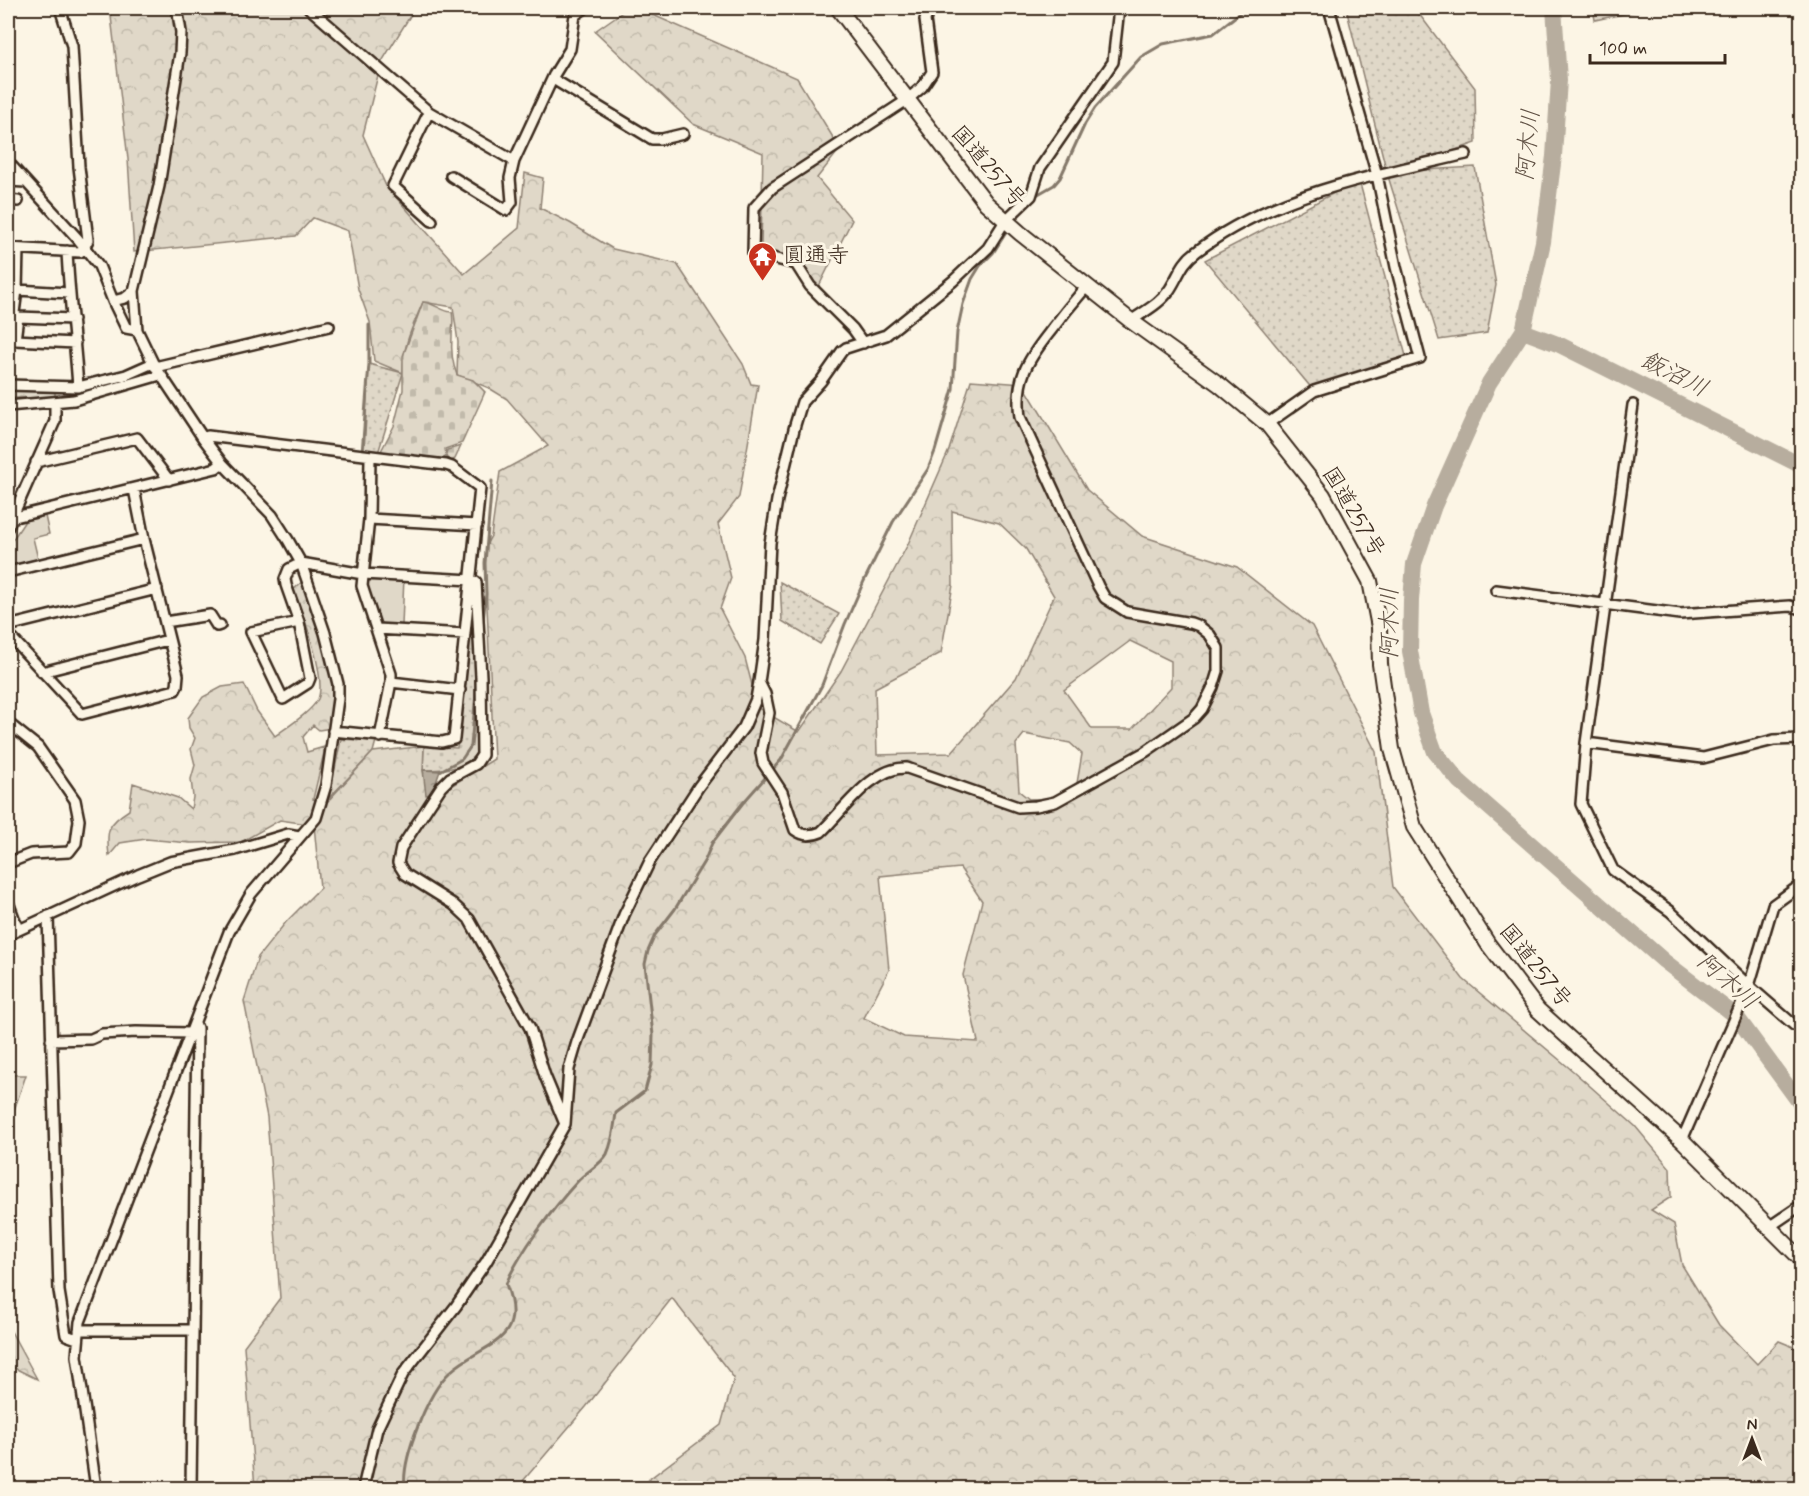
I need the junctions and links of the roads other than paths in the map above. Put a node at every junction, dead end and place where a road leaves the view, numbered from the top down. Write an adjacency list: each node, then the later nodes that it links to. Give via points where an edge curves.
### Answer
1 (60, 8): 25 (street, via 72,46 88,240)
2 (177, 8): 30 (street, via 180,52 159,186)
3 (309, 8): 11 (street)
4 (585, 8): 9 (street, via 575,15 570,49)
5 (838, 8): 10 (highway, 国道257号)
6 (930, 8): 10 (street, via 925,20 932,72)
7 (1119, 8): 22 (street, via 1113,62 1040,168 1030,196)
8 (1329, 8): 16 (street)
9 (553, 79): 12 (street, via 652,139); 14 (street)
10 (907, 100): 22 (highway, 国道257号, via 986,203); 39 (street, via 772,188 754,208 753,253 796,264 810,286)
11 (429, 112): 14 (street); 23 (street, via 393,186)
12 (683, 134)
13 (1466, 154): 16 (street)
14 (514, 161): 17 (street, via 510,178 512,202 506,210)
15 (8, 162): 19 (street)
16 (1377, 175): 35 (street, via 1265,210 1231,227 1194,253 1170,289); 47 (street, via 1420,358 1314,391)
17 (451, 176)
18 (8, 181): 19 (street)
19 (25, 182): 25 (street)
20 (8, 200): 21 (street)
21 (18, 201)
22 (1005, 220): 28 (highway, 国道257号); 39 (street, via 988,248 953,281 886,335)
23 (432, 221)
24 (8, 248): 26 (street)
25 (84, 248): 27 (street, via 80,252); 32 (street, via 99,266)
26 (18, 249): 27 (street); 29 (street)
27 (67, 251): 31 (street)
28 (1087, 286): 35 (highway, 国道257号); 76 (street, via 1029,359 1022,376 1020,417 1105,598 1126,612 1199,626 1215,642 1218,671 1202,710 1187,725 1145,752 1055,802 1018,807 897,767 880,773 820,832 804,835 795,830 782,792 761,753 769,713)
29 (17, 290): 31 (street); 33 (street)
30 (134, 291): 32 (street); 37 (street)
31 (69, 293): 34 (street)
32 (113, 301): 37 (street, via 126,328)
33 (13, 314): 34 (street); 38 (street, via 15,340)
34 (74, 319): 38 (street)
35 (1131, 321): 47 (highway, 国道257号)
36 (329, 326): 40 (street)
37 (137, 330): 40 (street)
38 (75, 343): 43 (street)
39 (863, 343): 76 (street, via 842,351 802,402 770,543)
40 (154, 365): 41 (street); 43 (street)
41 (160, 375): 44 (street, via 97,395); 48 (street)
42 (8, 386): 43 (street)
43 (78, 387)
44 (55, 403): 46 (street); 50 (street, via 55,421)
45 (1633, 405): 64 (street)
46 (8, 406)
47 (1267, 424): 96 (highway, 国道257号, via 1323,495 1370,581 1392,748 1414,827 1488,944 1538,1010)
48 (203, 438): 49 (street); 51 (street)
49 (370, 457): 54 (street); 56 (street, via 452,467 480,488)
50 (36, 462): 52 (street, via 137,438); 55 (street)
51 (222, 463): 52 (street); 58 (street, via 272,515)
52 (169, 480): 53 (street)
53 (134, 489): 55 (street); 57 (street)
54 (369, 519): 56 (street); 60 (street)
55 (9, 523)
56 (477, 525): 61 (street)
57 (144, 539): 59 (street); 62 (street)
58 (301, 563): 60 (street); 67 (street, via 289,569 285,579); 79 (street, via 338,684)
59 (8, 572)
60 (363, 574): 61 (street); 70 (street, via 362,586)
61 (471, 580): 72 (street); 95 (street, via 476,582 477,590 482,755 476,765 441,787 401,848 398,863 405,874 453,904 469,919 523,1013)
62 (157, 589): 66 (street); 69 (street)
63 (1496, 590): 64 (street)
64 (1604, 606): 65 (street, via 1680,614 1790,606); 82 (street)
65 (1802, 609)
66 (165, 622): 68 (street, via 210,615); 73 (street)
67 (299, 622): 67 (street, via 251,632 283,699 310,678)
68 (220, 625)
69 (8, 626)
70 (377, 629): 72 (street); 75 (street)
71 (8, 634): 74 (street)
72 (465, 634): 77 (street)
73 (168, 640): 74 (street); 74 (street, via 178,682 171,692 82,714)
74 (42, 672)
75 (391, 682): 77 (street); 80 (street)
76 (759, 682): 95 (street, via 744,727 670,828 624,915 569,1069)
77 (460, 690): 80 (street, via 451,741)
78 (8, 723): 84 (street, via 38,747 75,800 79,820 76,843 69,852 31,854)
79 (333, 731): 80 (street); 83 (street, via 326,785 316,818)
80 (380, 737)
81 (1802, 739): 82 (street, via 1774,740 1703,758)
82 (1586, 743): 90 (street, via 1581,804 1613,870 1670,911)
83 (299, 836): 87 (street, via 288,834 235,850 170,862); 92 (street, via 238,915)
84 (8, 863)
85 (1802, 884): 90 (street, via 1773,905)
86 (8, 902): 88 (street)
87 (48, 916): 88 (street); 94 (street)
88 (18, 929): 89 (street)
89 (8, 935)
90 (1749, 986): 91 (street, via 1794,1025); 96 (street)
91 (1802, 1022)
92 (195, 1023): 93 (street); 100 (street, via 198,1028)
93 (190, 1033): 94 (street, via 136,1032); 101 (street)
94 (51, 1040): 101 (street, via 59,1291 64,1330 69,1338)
95 (565, 1124): 104 (street, via 486,1262 404,1374 377,1429)
96 (1682, 1140): 98 (highway, 国道257号)
97 (1802, 1208): 98 (street)
98 (1769, 1227): 99 (highway, 国道257号)
99 (1802, 1260)
100 (192, 1330): 101 (street); 103 (street)
101 (78, 1334): 102 (street, via 79,1377)
102 (96, 1488)
103 (191, 1488)
104 (363, 1488)

